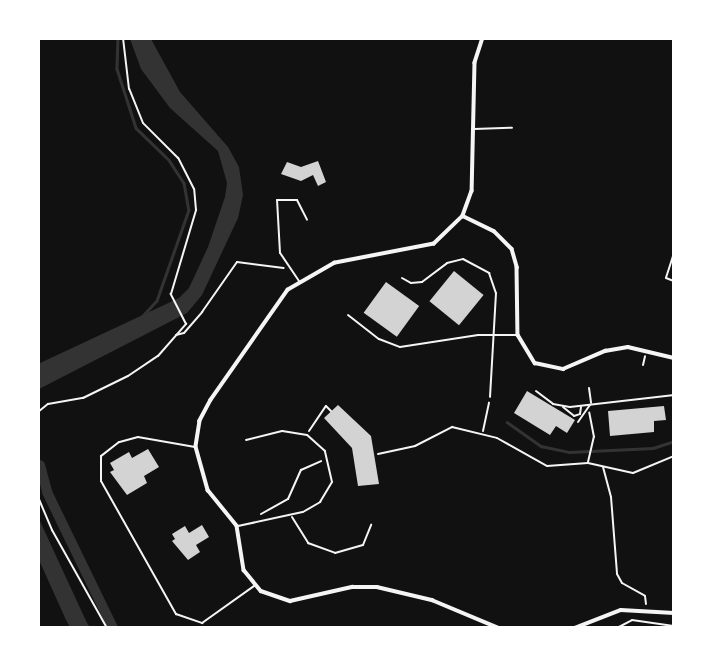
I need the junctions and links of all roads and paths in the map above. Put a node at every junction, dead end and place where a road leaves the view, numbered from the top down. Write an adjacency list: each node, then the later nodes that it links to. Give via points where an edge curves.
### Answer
1 (123, 38): 14 (path, via 129,89 143,123 178,158 194,189 196,210 180,278 171,294 186,324)
2 (483, 38): 4 (street, via 474,63)
3 (512, 128): 4 (lane)
4 (473, 130): 5 (street, via 472,191)
5 (463, 216): 10 (street, via 434,244 353,258); 15 (street, via 494,231 512,249 517,267)
6 (307, 220): 8 (lane, via 298,201 277,200 278,242)
7 (674, 253): 11 (lane, via 666,278)
8 (289, 267): 10 (lane); 14 (path, via 278,270 237,262 193,322)
9 (402, 278): 13 (lane, via 418,283 453,261 478,263 495,287)
10 (299, 281): 31 (street, via 266,315 211,400 200,421)
11 (674, 281)
12 (348, 315): 13 (lane, via 394,346)
13 (491, 334): 15 (lane); 20 (lane)
14 (176, 335): 25 (path, via 158,356 128,376 83,398 48,404)
15 (518, 335): 16 (street, via 530,359 548,369 563,369 619,347 643,348)
16 (674, 358)
17 (589, 388): 21 (path)
18 (536, 391): 22 (path)
19 (674, 395): 21 (path)
20 (490, 397): 28 (path)
21 (590, 405): 23 (path); 26 (path)
22 (564, 406): 23 (path); 23 (path, via 574,416 580,414)
23 (581, 406)
24 (331, 411): 29 (path, via 326,405)
25 (38, 412)
26 (589, 412): 27 (path); 35 (path, via 593,445)
27 (578, 422)
28 (482, 432): 32 (path, via 452,428 415,446); 35 (path, via 547,466)
29 (307, 435): 30 (lane, via 282,431); 34 (lane)
30 (246, 440)
31 (196, 447): 41 (street, via 208,490); 42 (lane, via 138,437 119,442 101,456 101,481 176,614 202,623)
32 (378, 454)
33 (674, 456): 36 (path, via 633,473)
34 (328, 457): 38 (lane, via 332,482 328,494 316,506); 39 (path, via 301,470 281,506)
35 (588, 463): 36 (path)
36 (603, 467): 43 (path, via 611,497 618,574 622,583 645,596)
37 (38, 497): 46 (path)
38 (291, 516): 39 (lane); 40 (lane, via 308,543 335,553 363,545)
39 (247, 523): 41 (lane)
40 (372, 525)
41 (237, 526): 42 (street, via 242,564)
42 (254, 586): 47 (street, via 290,601 352,587 377,587 432,600)
43 (646, 604)
44 (674, 613): 48 (street, via 621,610)
45 (674, 626): 49 (path, via 632,620)
46 (107, 628)
47 (499, 628)
48 (575, 628)
49 (617, 628)

